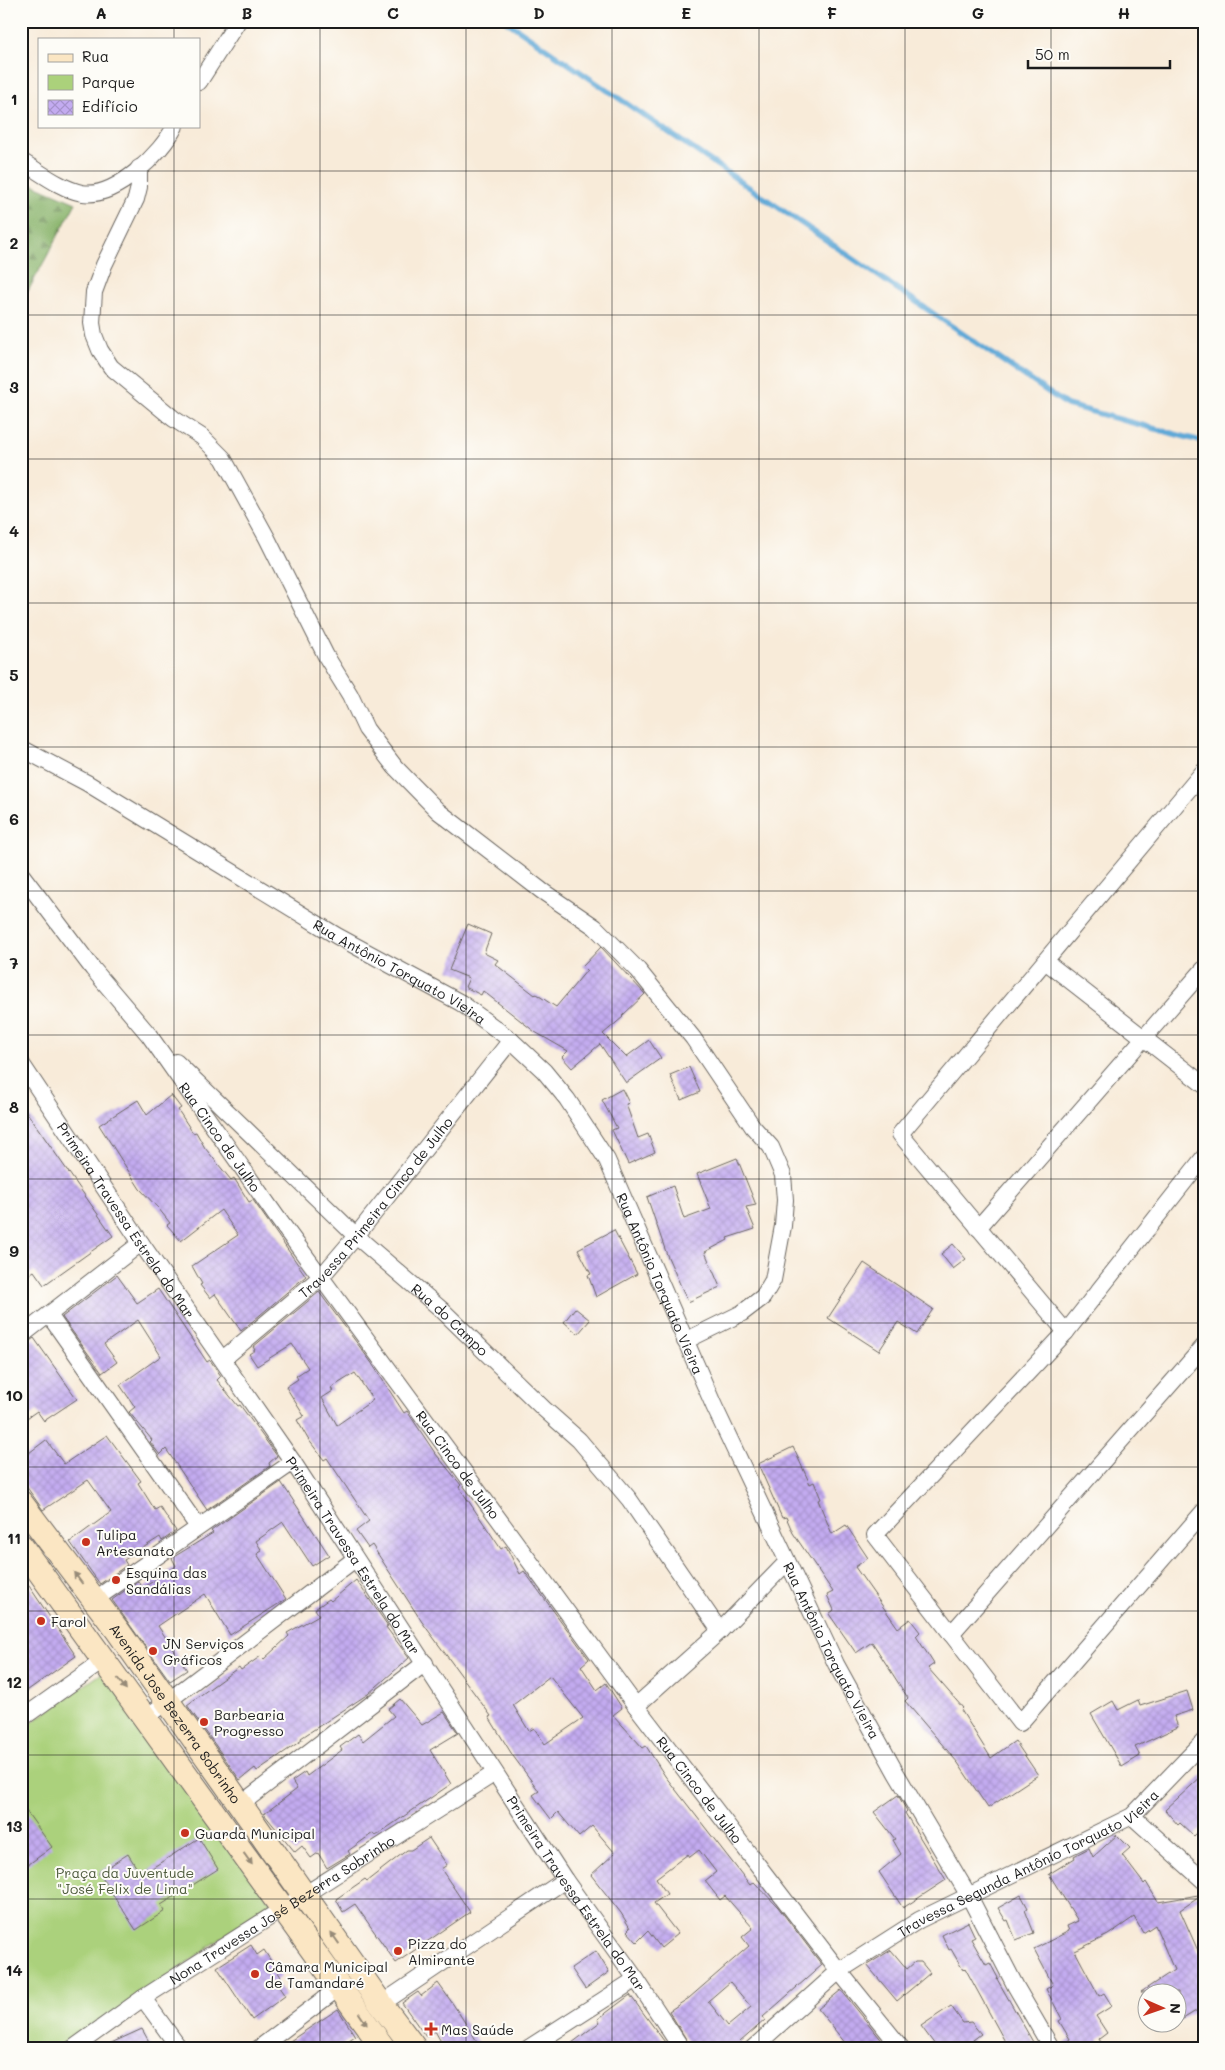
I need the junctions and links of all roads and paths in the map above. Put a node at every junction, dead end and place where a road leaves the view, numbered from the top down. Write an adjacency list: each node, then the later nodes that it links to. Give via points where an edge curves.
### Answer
1 (238, 21): 2 (street)
2 (200, 80)
3 (173, 128): 5 (street, via 156,152)
4 (21, 161): 5 (street, via 67,188 94,194 111,189)
5 (139, 168): 24 (street, via 136,199 94,292 92,323 100,350 111,367 174,419 202,437 222,458 366,729 395,767 438,811 542,891 595,927 638,970 771,1147 783,1175 786,1200 773,1280 762,1297 742,1313)
6 (21, 748): 13 (street, Rua Antônio Torquato Vieira, via 87,783 337,936 461,1003)
7 (1204, 772): 9 (street)
8 (21, 874): 11 (street, Rua Cinco de Julho)
9 (1045, 961): 12 (street); 17 (street, via 900,1134)
10 (1204, 969): 12 (street)
11 (149, 1035): 18 (street, Rua do Campo); 20 (street, Rua Cinco de Julho)
12 (1144, 1038): 15 (street); 17 (street)
13 (512, 1040): 18 (street, Travessa Primeira Cinco de Julho); 24 (street, Rua Antônio Torquato Vieira, via 567,1099 607,1160)
14 (21, 1064): 19 (street, Primeira Travessa Estrela do Mar)
15 (1204, 1085)
16 (1204, 1158): 22 (street)
17 (978, 1228): 22 (street)
18 (356, 1236): 20 (street, Travessa Primeira Cinco de Julho); 35 (street, Rua do Campo, via 442,1310 579,1440 629,1499)
19 (141, 1243): 21 (street); 26 (street, Primeira Travessa Estrela do Mar)
20 (321, 1276): 26 (street, Travessa Primeira Cinco de Julho); 40 (street, Rua Cinco de Julho)
21 (48, 1315): 23 (street); 30 (street)
22 (1066, 1332): 36 (street, via 874,1535)
23 (21, 1336)
24 (685, 1341): 33 (street, Rua Antônio Torquato Vieira)
25 (1204, 1346): 36 (street)
26 (223, 1359): 27 (street, Primeira Travessa Estrela do Mar)
27 (293, 1462): 30 (street); 32 (street, Primeira Travessa Estrela do Mar)
28 (21, 1503): 34 (main road, Avenida Jose Bezerra Sobrinho, one-way to 28)
29 (1204, 1511): 36 (street, via 1020,1723)
30 (198, 1527): 34 (street)
31 (21, 1546): 37 (main road, Avenida Jose Bezerra Sobrinho)
32 (355, 1559): 38 (street, Primeira Travessa Estrela do Mar); 39 (street)
33 (786, 1563): 35 (street); 50 (street, Rua Antônio Torquato Vieira, via 836,1664)
34 (94, 1600): 39 (main road, Avenida Jose Bezerra Sobrinho)
35 (720, 1631): 40 (street)
36 (951, 1634)
37 (104, 1660): 41 (main road, Avenida Jose Bezerra Sobrinho, one-way to 41); 42 (street)
38 (425, 1663): 44 (street, Primeira Travessa Estrela do Mar); 45 (street)
39 (167, 1701): 41 (street); 45 (main road, Avenida Jose Bezerra Sobrinho)
40 (636, 1706): 52 (street, Rua Cinco de Julho)
41 (147, 1717): 51 (main road, Avenida Jose Bezerra Sobrinho, one-way to 51)
42 (21, 1718)
43 (1204, 1741): 46 (street, Travessa Segunda Antônio Torquato Vieira)
44 (495, 1773): 47 (street, Primeira Travessa Estrela do Mar); 49 (street, Nona Travessa José Bezerra Sobrinho)
45 (241, 1804): 49 (main road, Avenida Jose Bezerra Sobrinho)
46 (1132, 1816): 48 (street); 50 (street, Travessa Segunda Antônio Torquato Vieira)
47 (565, 1880): 53 (street, Primeira Travessa Estrela do Mar); 56 (street)
48 (1204, 1881)
49 (305, 1895): 51 (street, Nona Travessa José Bezerra Sobrinho); 56 (main road, Avenida Jose Bezerra Sobrinho, one-way to 49)
50 (969, 1896): 52 (street, Travessa Segunda Antônio Torquato Vieira, via 919,1920); 66 (street, Rua Antônio Torquato Vieira)
51 (284, 1908): 54 (main road, Avenida Jose Bezerra Sobrinho); 55 (street, Nona Travessa José Bezerra Sobrinho)
52 (839, 1971): 64 (street, Travessa Segunda Antônio Torquato Vieira); 65 (street, Rua Cinco de Julho)
53 (636, 1979): 62 (street); 63 (street, Primeira Travessa Estrela do Mar)
54 (341, 1986): 59 (street); 60 (main road, Avenida Jose Bezerra Sobrinho, one-way to 60)
55 (144, 1998): 57 (street, Nona Travessa José Bezerra Sobrinho); 58 (street)
56 (380, 2004): 61 (main road, Avenida Jose Bezerra Sobrinho)
57 (72, 2049)
58 (180, 2049)
59 (258, 2049)
60 (384, 2049)
61 (414, 2049)
62 (527, 2049)
63 (682, 2049)
64 (752, 2049)
65 (902, 2049)
66 (1052, 2049)

